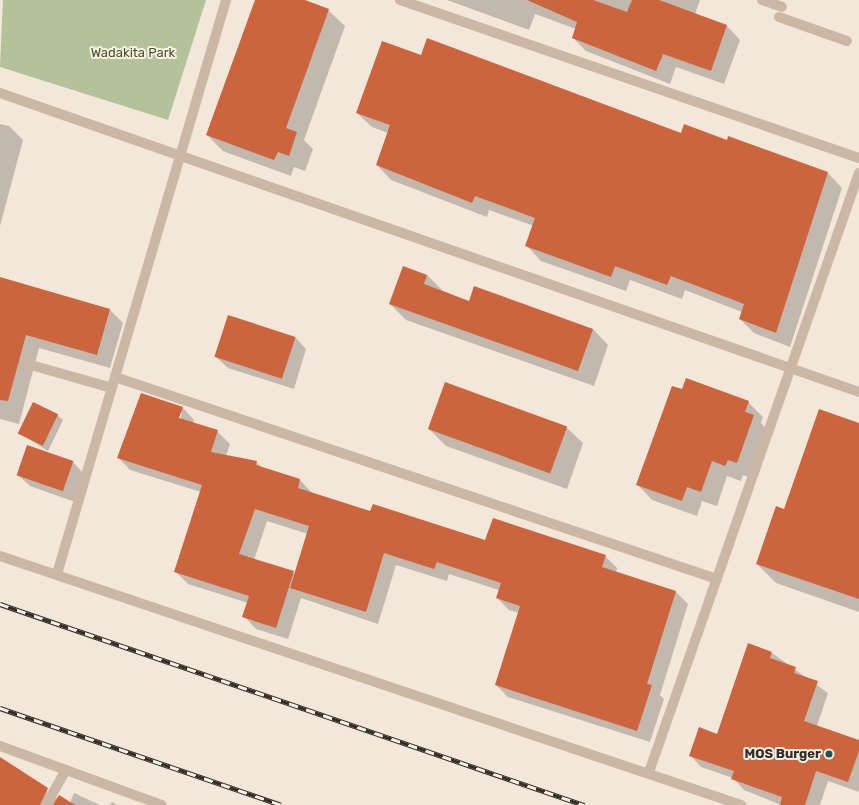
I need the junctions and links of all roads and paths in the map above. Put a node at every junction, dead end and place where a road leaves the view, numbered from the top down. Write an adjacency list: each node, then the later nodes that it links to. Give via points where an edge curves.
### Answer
1 (226, 0): 6 (street)
2 (400, 0): 7 (street)
3 (762, 0): 4 (street, via 780,12)
4 (847, 42)
5 (0, 93): 6 (street)
6 (180, 156): 10 (street); 11 (street)
7 (859, 158)
8 (859, 173): 10 (street)
9 (24, 363): 12 (street)
10 (790, 369): 13 (street); 16 (street)
11 (115, 377): 12 (street); 16 (street)
12 (112, 388): 15 (street)
13 (859, 392)
14 (0, 556): 15 (street)
15 (57, 574): 19 (street)
16 (717, 579): 19 (street)
17 (0, 746): 18 (street)
18 (66, 770): 20 (street); 21 (street)
19 (649, 772): 22 (street)
20 (46, 805)
21 (162, 805)
22 (740, 805)

